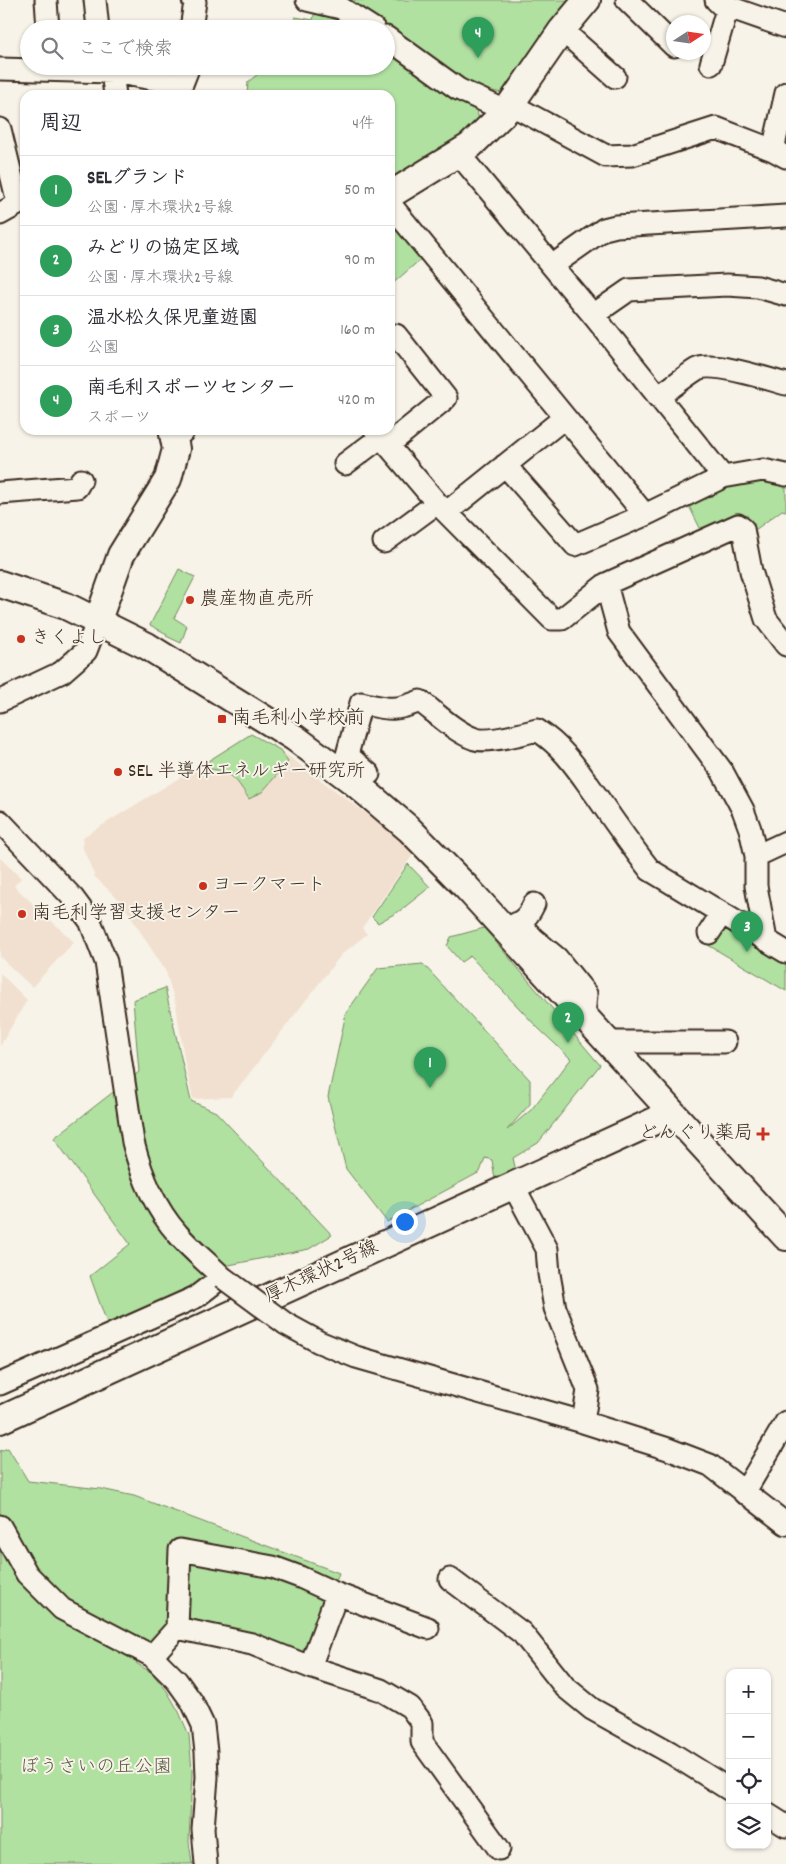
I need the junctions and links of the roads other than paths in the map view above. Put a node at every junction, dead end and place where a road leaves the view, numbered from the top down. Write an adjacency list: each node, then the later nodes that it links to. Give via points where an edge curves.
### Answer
1 (46, 0): 8 (street)
2 (95, 0): 9 (street)
3 (193, 0): 10 (street)
4 (307, 0): 11 (street, via 341,8)
5 (586, 0): 13 (street)
6 (627, 0): 14 (street)
7 (722, 3): 12 (street); 16 (street)
8 (47, 20)
9 (97, 20)
10 (192, 20)
11 (360, 20)
12 (786, 27)
13 (562, 30): 21 (street); 25 (street)
14 (666, 38)
15 (395, 44): 25 (street, via 458,89)
16 (711, 64)
17 (0, 69): 18 (street)
18 (20, 69)
19 (113, 75): 23 (street)
20 (158, 75): 22 (street)
21 (615, 77)
22 (188, 79)
23 (114, 90)
24 (786, 93): 28 (street)
25 (508, 108): 27 (street, via 470,146); 28 (street, via 606,156 632,155 716,128)
26 (0, 129): 30 (street)
27 (458, 153): 29 (street); 35 (street)
28 (779, 154)
29 (395, 192)
30 (20, 194)
31 (20, 202): 33 (street)
32 (395, 210): 41 (street)
33 (0, 214)
34 (786, 216): 35 (street, via 616,226 604,229)
35 (552, 265): 37 (street)
36 (786, 296): 37 (street, via 758,287 727,285 629,290)
37 (593, 315): 40 (street)
38 (395, 336): 42 (street, via 446,398)
39 (786, 384): 40 (street, via 708,367 699,368)
40 (658, 397): 48 (street)
41 (564, 418): 46 (street); 52 (street)
42 (395, 429)
43 (175, 435): 56 (street, via 176,449 168,479 121,555)
44 (381, 437): 45 (street); 51 (street)
45 (345, 464)
46 (505, 465): 51 (street); 52 (street, via 575,545)
47 (786, 475): 48 (street, via 763,470)
48 (723, 477): 52 (street)
49 (81, 480): 50 (street, via 77,487)
50 (0, 493)
51 (442, 507): 53 (street); 55 (street, via 552,619 562,619)
52 (645, 515)
53 (384, 542)
54 (0, 584): 56 (street)
55 (606, 584): 57 (street, via 738,525 743,529 766,619); 62 (street, via 619,632 722,771 743,810)
56 (98, 620): 58 (street, via 86,651 62,672); 65 (street, via 147,646 295,738 409,829 468,888)
57 (786, 645)
58 (0, 701)
59 (369, 774): 64 (street, via 347,755 361,703 390,710 420,701 476,739 508,737 537,730 571,760 650,870)
60 (0, 822): 74 (street, via 73,898 90,922 106,962 133,1142 141,1171 169,1223)
61 (786, 842): 62 (street)
62 (756, 856): 67 (street, via 756,886)
63 (534, 904): 65 (street, via 528,916)
64 (722, 913): 66 (street); 67 (street)
65 (512, 926): 69 (street)
66 (709, 933)
67 (766, 940): 68 (street)
68 (786, 952)
69 (606, 1042): 70 (street); 71 (street)
70 (724, 1042)
71 (672, 1113): 72 (street, 厚木環状2号線); 73 (street)
72 (513, 1185): 76 (street, 厚木環状2号線); 77 (street, via 547,1249 555,1308 588,1390)
73 (786, 1237)
74 (222, 1276): 75 (street, via 196,1297); 77 (street, bridge, via 286,1324 319,1342 356,1356)
75 (0, 1384)
76 (0, 1420)
77 (583, 1422): 79 (street, via 710,1465)
78 (786, 1422): 79 (street)
79 (744, 1493): 80 (street)
80 (786, 1524)
81 (0, 1526): 86 (street, via 27,1574 62,1609)
82 (450, 1579): 88 (street, via 522,1633 565,1687 592,1709 671,1752)
83 (337, 1594): 84 (street, via 273,1567 180,1550); 85 (street); 87 (street)
84 (177, 1628): 86 (street); 87 (street, via 252,1644)
85 (428, 1628)
86 (152, 1656): 92 (street, via 177,1681 203,1725 207,1777 203,1829)
87 (310, 1667): 91 (street, via 381,1690 410,1706 422,1723 422,1742)
88 (726, 1787)
89 (771, 1817): 90 (street)
90 (786, 1826)
91 (499, 1849)
92 (206, 1864)

